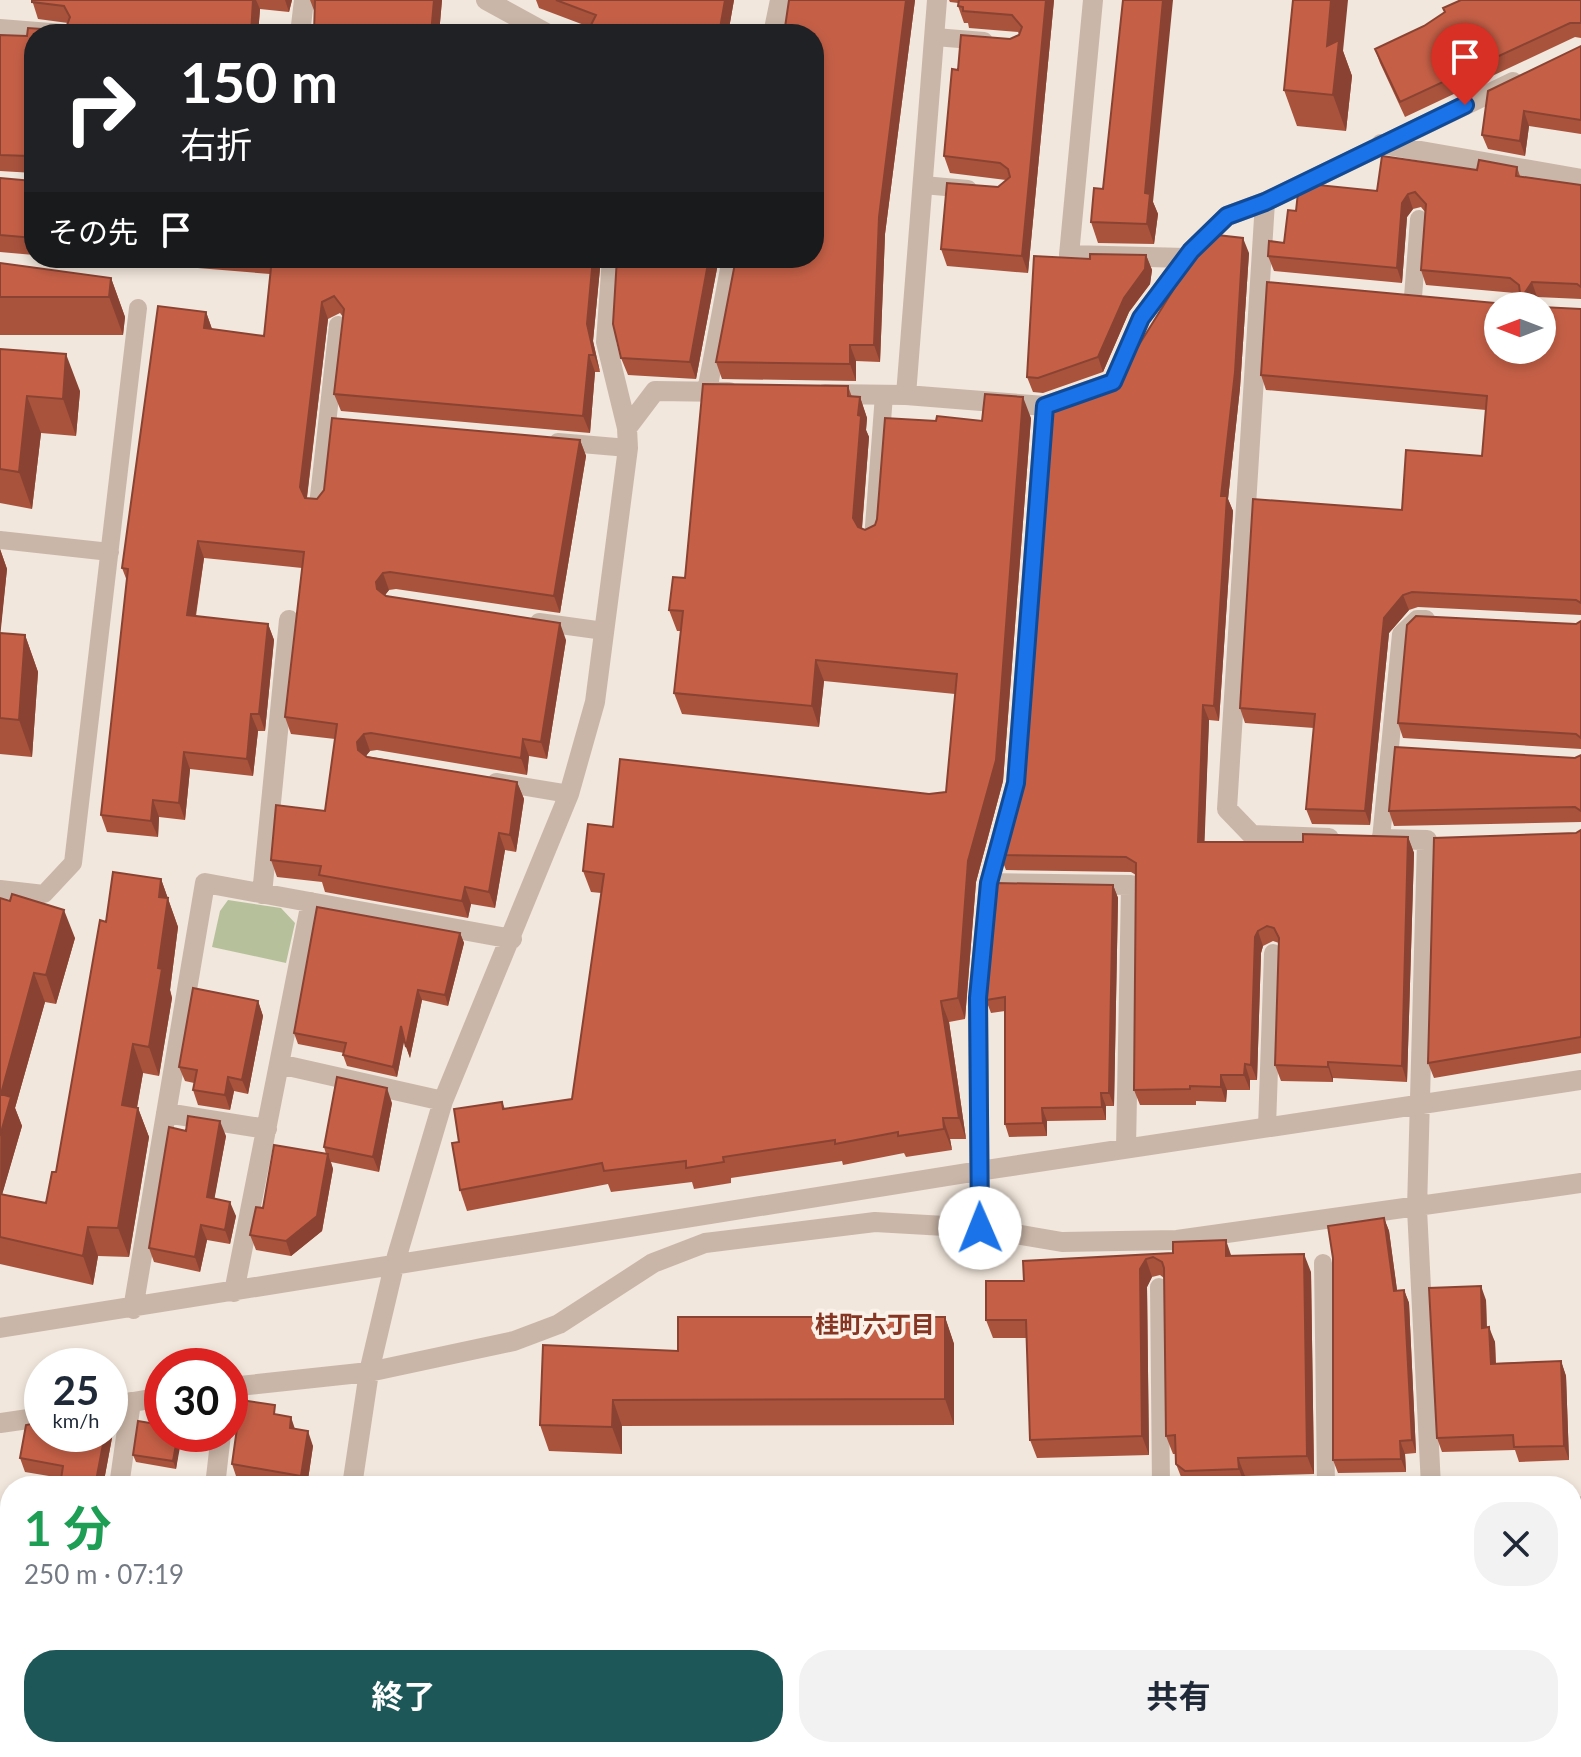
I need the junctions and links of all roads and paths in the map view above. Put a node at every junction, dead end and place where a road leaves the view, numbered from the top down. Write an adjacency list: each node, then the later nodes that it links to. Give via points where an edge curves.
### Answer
1 (304, 0): 6 (street)
2 (486, 0): 7 (street)
3 (780, 0): 8 (street)
4 (937, 0): 11 (street)
5 (1093, 0): 20 (street, via 1069,255)
6 (301, 24)
7 (530, 24)
8 (775, 24)
9 (0, 29): 10 (street)
10 (24, 31)
11 (935, 37): 12 (lane); 16 (street)
12 (1002, 43)
13 (1531, 73): 14 (street)
14 (1381, 144): 15 (street); 18 (street)
15 (1581, 179)
16 (923, 185): 17 (lane); 30 (street)
17 (991, 191)
18 (1265, 202): 20 (street, via 1227,216); 44 (street, via 1267,284 1227,809 1252,835)
19 (1419, 219): 23 (lane)
20 (1186, 258): 31 (street, via 1141,318 1113,382)
21 (611, 268): 32 (street, via 606,342)
22 (730, 268): 26 (street)
23 (1413, 297)
24 (138, 308): 37 (lane)
25 (338, 325): 34 (lane, via 336,422)
26 (707, 391): 27 (street); 32 (street, via 655,391)
27 (751, 392)
28 (810, 393): 29 (street)
29 (884, 395): 30 (street); 35 (lane)
30 (906, 395): 31 (street)
31 (1045, 406): 45 (street, via 1016,783)
32 (628, 438): 33 (lane); 41 (street)
33 (533, 439)
34 (318, 505)
35 (873, 539)
36 (0, 540): 37 (lane)
37 (110, 552): 46 (lane, via 73,863 44,894)
38 (514, 618): 41 (lane)
39 (289, 620): 47 (street)
40 (1447, 620): 44 (lane, via 1417,619 1401,634 1397,750)
41 (604, 631): 43 (street, via 595,702)
42 (480, 779): 43 (lane)
43 (569, 794): 49 (street)
44 (1366, 839): 54 (street, via 1434,840)
45 (989, 883): 58 (street, via 1131,885); 59 (street, via 978,998)
46 (0, 889)
47 (262, 894): 48 (street); 55 (street, via 205,883)
48 (311, 902): 49 (street); 51 (street)
49 (512, 939): 53 (street)
50 (1273, 953): 56 (lane)
51 (279, 1064): 53 (street); 57 (street)
52 (1581, 1080): 54 (street)
53 (443, 1101): 64 (street)
54 (1420, 1105): 56 (street); 61 (street)
55 (166, 1113): 57 (street); 67 (street)
56 (1267, 1127): 58 (street)
57 (267, 1129): 66 (street)
58 (1126, 1148): 59 (street)
59 (979, 1171): 62 (street); 64 (street)
60 (1581, 1183): 61 (street)
61 (1417, 1209): 62 (street, via 1177,1240 1062,1242); 82 (street)
62 (980, 1228): 69 (street, via 875,1222 705,1243 653,1263 559,1324 514,1341)
63 (1323, 1263): 81 (lane)
64 (394, 1266): 66 (street); 69 (street)
65 (1159, 1287): 80 (lane)
66 (234, 1292): 67 (street)
67 (133, 1309): 68 (street)
68 (0, 1328)
69 (369, 1372): 70 (street); 79 (street)
70 (248, 1385)
71 (144, 1400): 72 (street)
72 (131, 1402): 73 (street); 77 (street)
73 (128, 1403)
74 (24, 1420): 75 (street)
75 (0, 1423)
76 (219, 1452): 78 (street)
77 (120, 1476)
78 (216, 1476)
79 (353, 1476)
80 (1161, 1476)
81 (1326, 1476)
82 (1430, 1476)

